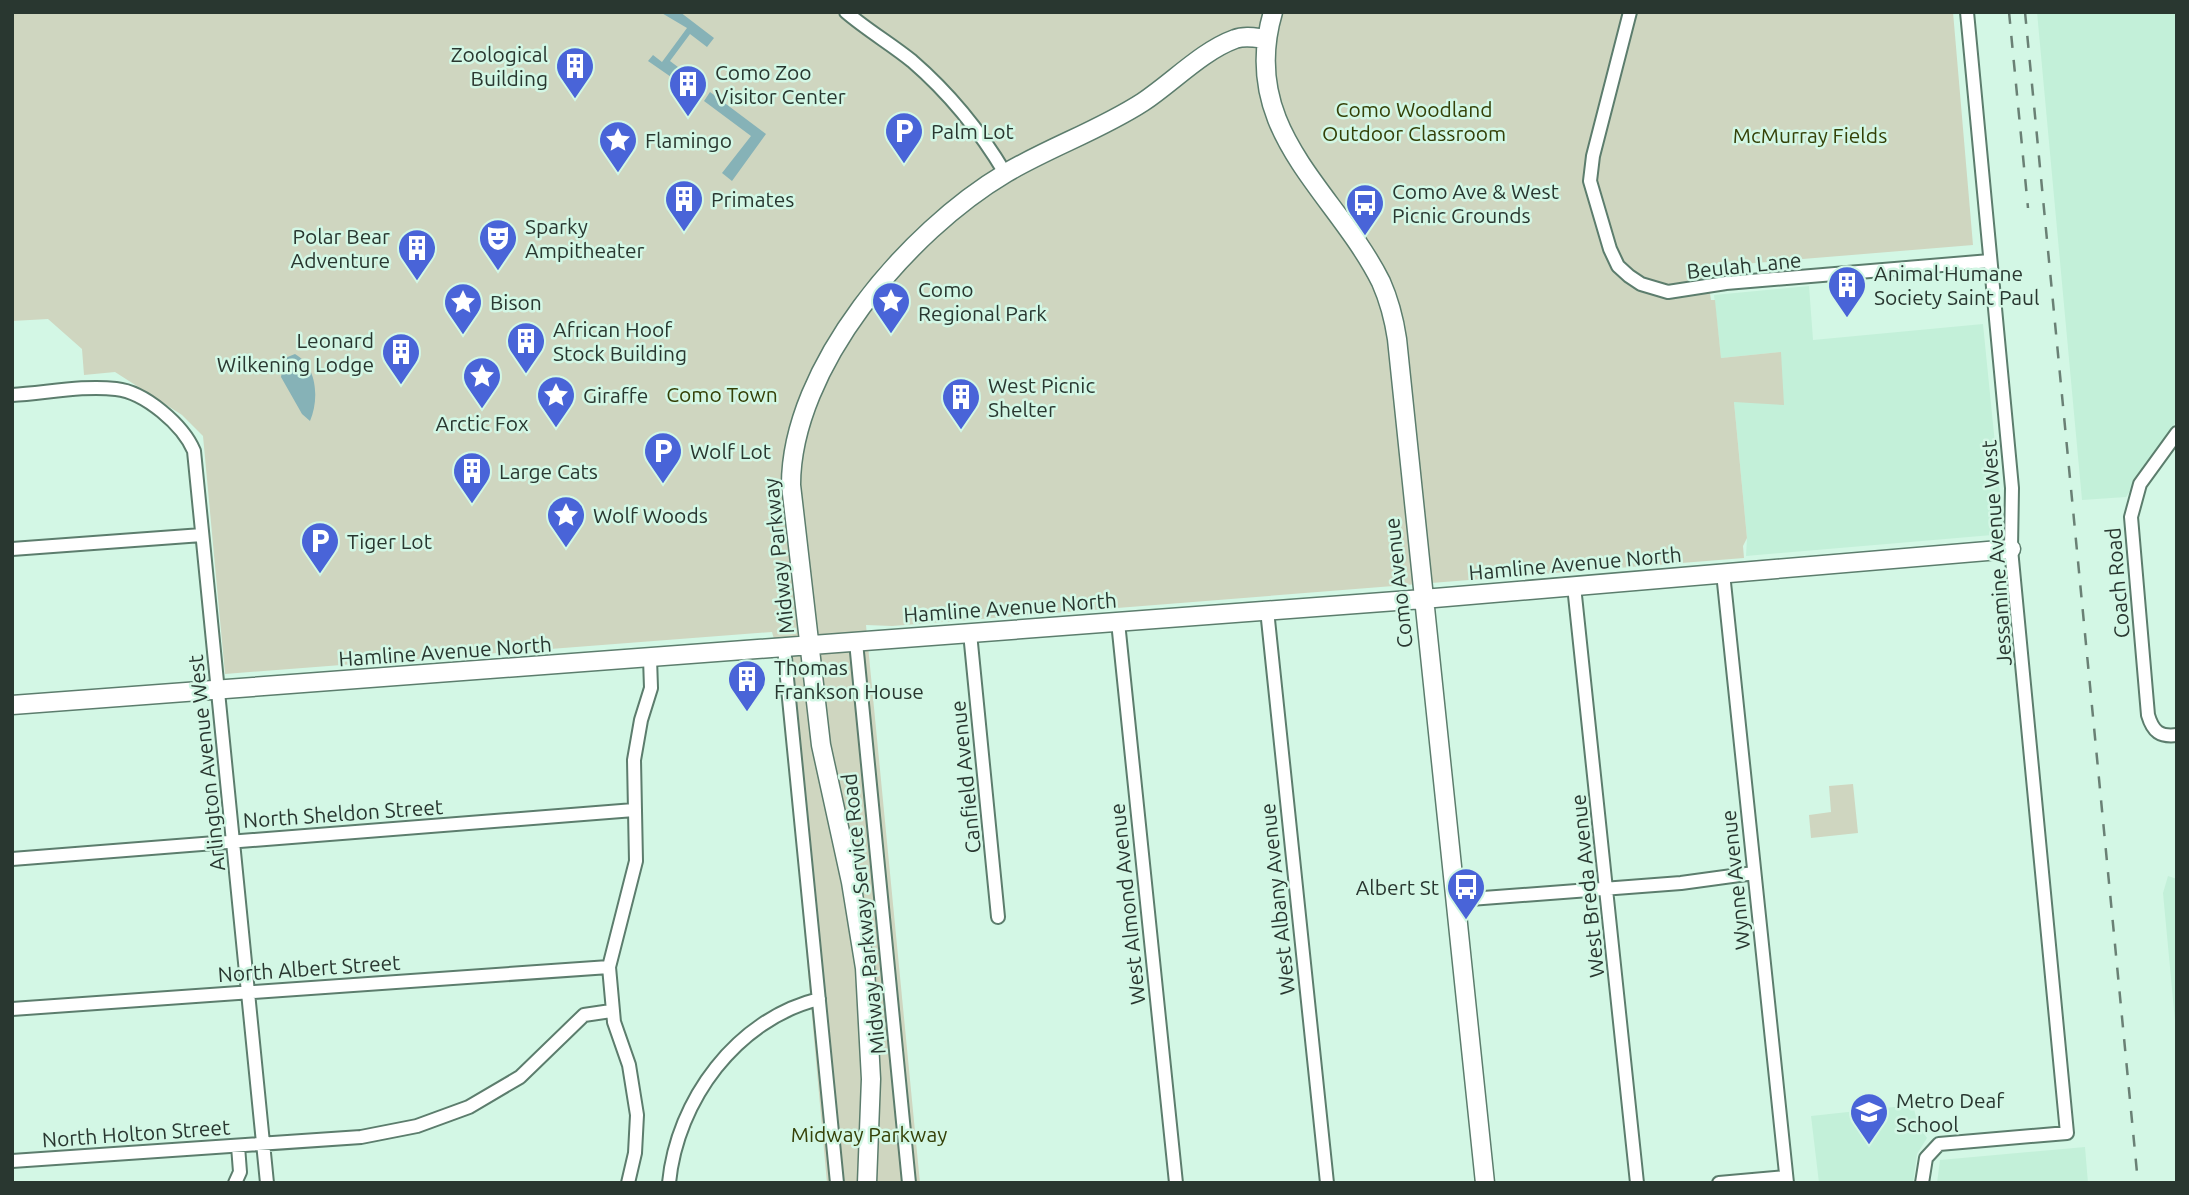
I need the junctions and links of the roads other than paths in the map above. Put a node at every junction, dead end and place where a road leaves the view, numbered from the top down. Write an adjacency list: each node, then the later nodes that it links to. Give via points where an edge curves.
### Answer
1 (846, 12): 6 (street, via 942,89)
2 (1273, 12): 5 (street, Como Avenue)
3 (1630, 12): 7 (street, Beulah Lane, via 1590,181 1604,235 1618,265 1641,284 1668,292)
4 (1967, 12): 7 (street, Jessamine Avenue West)
5 (1267, 39): 6 (street, Midway Parkway, via 1234,39 1142,103); 15 (street, Como Avenue, via 1269,88 1284,139 1375,271 1392,314)
6 (1005, 173): 20 (street, Midway Parkway, via 898,262 856,314 805,408 795,437 791,485)
7 (1990, 261): 12 (street, Jessamine Avenue West, via 2012,488)
8 (12, 395): 10 (street, Arlington Avenue West, via 108,388 132,394 168,416 186,435 195,461)
9 (2177, 433): 25 (street, Coach Road, via 2140,484 2131,517 2148,715 2151,725)
10 (202, 535): 11 (street); 23 (street, Arlington Avenue West)
11 (12, 549)
12 (2011, 549): 13 (street, Hamline Avenue North); 54 (street, Jessamine Avenue West, via 2067,1133 1939,1144 1926,1158)
13 (1723, 573): 14 (street, Hamline Avenue North); 29 (street, Wynne Avenue)
14 (1574, 586): 15 (street, Hamline Avenue North); 30 (street, West Breda Avenue)
15 (1423, 599): 16 (street, Hamline Avenue North); 31 (street, Como Avenue)
16 (1267, 610): 17 (street, Hamline Avenue North); 50 (street, West Albany Avenue)
17 (1118, 622): 18 (street, Hamline Avenue North); 49 (street, West Almond Avenue)
18 (970, 633): 19 (street, Hamline Avenue North); 32 (street, Canfield Avenue)
19 (856, 642): 20 (street, Hamline Avenue North); 48 (street, Midway Parkway Service Road)
20 (811, 646): 21 (street, Hamline Avenue North); 47 (street, Midway Parkway, via 821,745 865,968 871,1079)
21 (784, 648): 22 (street, Hamline Avenue North); 35 (street)
22 (650, 658): 23 (street, Hamline Avenue North); 26 (street, via 651,688 634,760)
23 (218, 691): 24 (street, Hamline Avenue North); 27 (street, Arlington Avenue West)
24 (12, 705)
25 (2170, 735)
26 (634, 810): 27 (street, North Sheldon Street); 33 (street, via 636,861)
27 (233, 841): 28 (street, North Sheldon Street); 34 (street, Arlington Avenue West)
28 (12, 859)
29 (1754, 873): 30 (street); 41 (street, Wynne Avenue)
30 (1608, 889): 31 (street); 52 (street, West Breda Avenue)
31 (1457, 900): 51 (street, Como Avenue)
32 (998, 917)
33 (609, 967): 34 (street, North Albert Street); 37 (street)
34 (248, 991): 36 (street, North Albert Street); 38 (street, Arlington Avenue West)
35 (819, 999): 45 (street, via 774,1018 725,1056 691,1108); 46 (street)
36 (12, 1009)
37 (611, 1011): 38 (street, North Holton Street, via 584,1015 520,1077 444,1118 361,1137); 44 (street, via 636,1096 637,1133)
38 (263, 1143): 39 (street, North Holton Street); 43 (street, Arlington Avenue West)
39 (238, 1146): 40 (street, North Holton Street); 42 (street, via 240,1172)
40 (12, 1161)
41 (1786, 1180): 53 (street)
42 (235, 1183)
43 (267, 1183)
44 (628, 1183)
45 (669, 1183)
46 (837, 1183)
47 (867, 1183)
48 (909, 1183)
49 (1176, 1183)
50 (1328, 1183)
51 (1485, 1183)
52 (1637, 1183)
53 (1719, 1183)
54 (1922, 1183)

